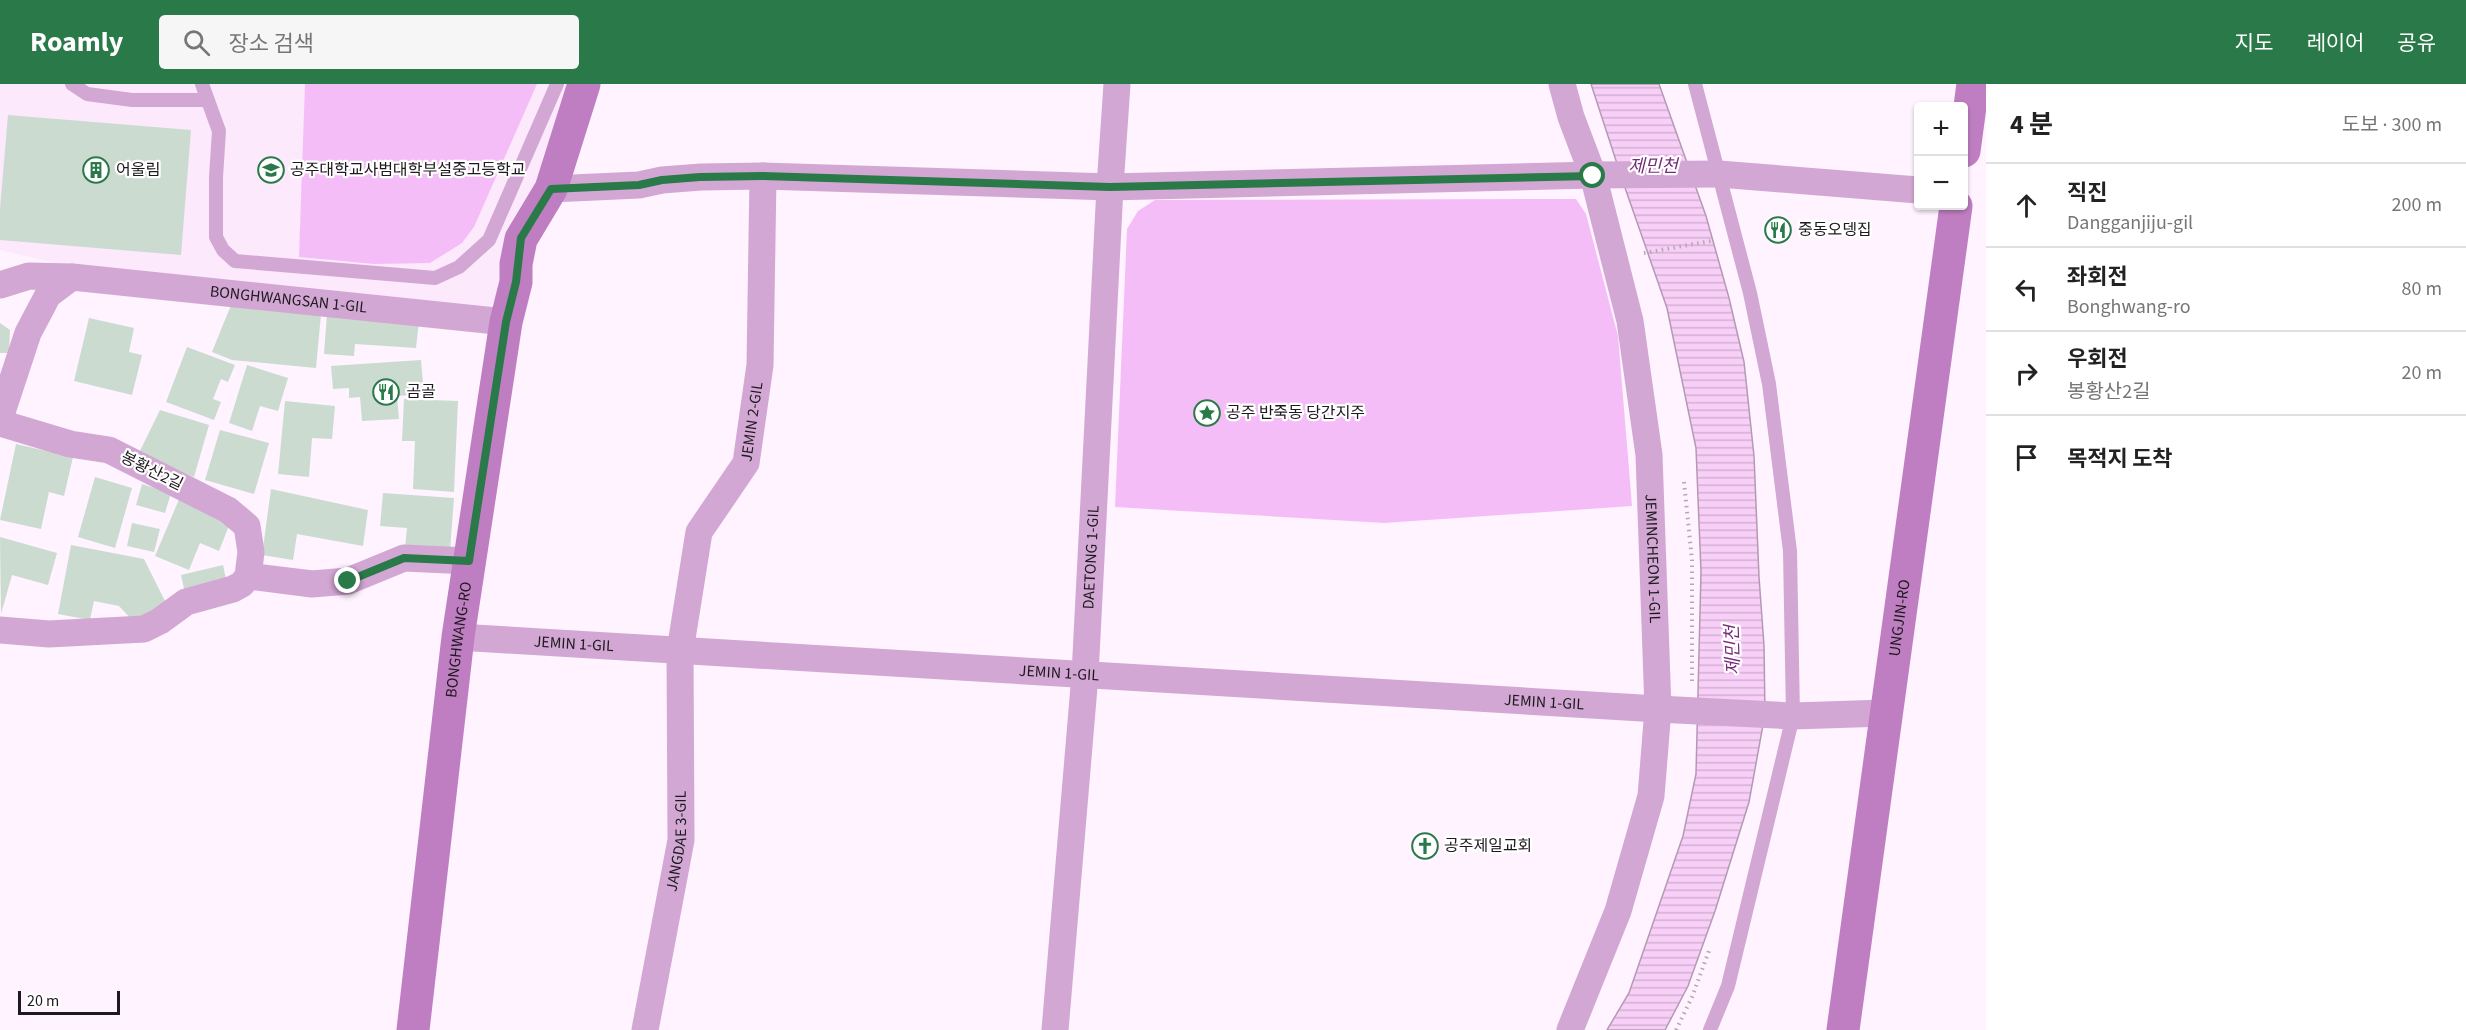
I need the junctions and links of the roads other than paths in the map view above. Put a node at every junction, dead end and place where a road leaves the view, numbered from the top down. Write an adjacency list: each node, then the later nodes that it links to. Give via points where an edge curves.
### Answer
1 (72, 84): 9 (lane, via 87,94 132,100)
2 (202, 84): 9 (lane)
3 (557, 84): 9 (lane, via 489,240 459,267 435,278 235,261 216,237 219,131)
4 (584, 84): 15 (main road, BONGHWANG-RO)
5 (1117, 84): 14 (street, DAETONG 1-GIL)
6 (1562, 84): 13 (street, JEMINCHEON 1-GIL)
7 (1695, 84): 11 (lane)
8 (1973, 84): 10 (main road)
9 (207, 100)
10 (1968, 121)
11 (1719, 174): 13 (street, bridge); 16 (street); 30 (lane, via 1769,384 1790,551)
12 (763, 176): 14 (street); 15 (street); 26 (street, JEMIN 2-GIL, via 760,365 746,463 699,532)
13 (1593, 176): 14 (street); 28 (street, JEMINCHEON 1-GIL, via 1630,321 1649,454)
14 (1110, 187): 27 (street, DAETONG 1-GIL)
15 (551, 189): 20 (main road, BONGHWANG-RO, via 521,238)
16 (1914, 190)
17 (1955, 210): 29 (main road, UNGJIN-RO)
18 (72, 277): 19 (street, BONGHWANGSAN 1-GIL, via 29,276); 20 (street, BONGHWANGSAN 1-GIL); 21 (street, via 48,295 28,333)
19 (0, 285)
20 (506, 322): 22 (main road, BONGHWANG-RO)
21 (0, 421): 23 (street, 봉황산2길, via 69,444 109,450 228,510 247,526 251,552)
22 (469, 561): 23 (street, via 404,558 348,581 312,584); 25 (main road, BONGHWANG-RO)
23 (248, 576): 24 (street, via 242,584 186,602 144,628 49,634)
24 (0, 630)
25 (458, 637): 26 (street, JEMIN 1-GIL); 31 (main road, BONGHWANG-RO)
26 (680, 651): 27 (street, JEMIN 1-GIL); 32 (street, JANGDAE 3-GIL, via 681,840)
27 (1085, 675): 28 (street, JEMIN 1-GIL); 33 (street, DAETONG 1-GIL)
28 (1658, 709): 30 (street, JEMIN 1-GIL, bridge); 34 (street, JEMINCHEON 1-GIL, via 1651,796 1618,911)
29 (1886, 713): 30 (street); 36 (main road, UNGJIN-RO)
30 (1793, 716): 35 (lane, via 1728,986)
31 (413, 1030)
32 (645, 1030)
33 (1055, 1030)
34 (1570, 1030)
35 (1710, 1030)
36 (1843, 1030)

